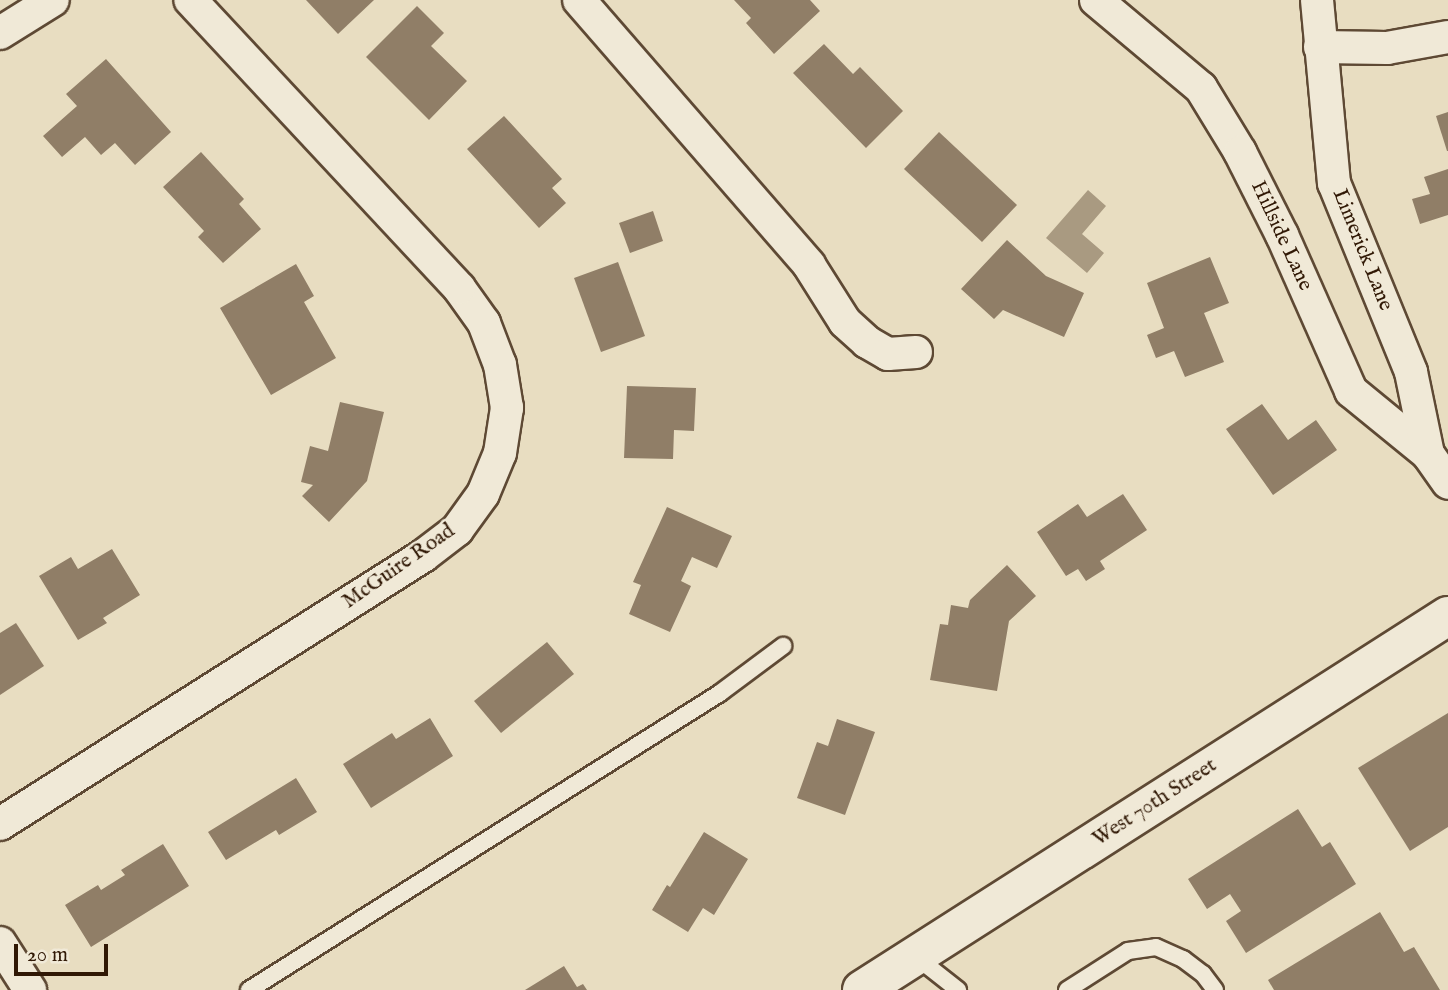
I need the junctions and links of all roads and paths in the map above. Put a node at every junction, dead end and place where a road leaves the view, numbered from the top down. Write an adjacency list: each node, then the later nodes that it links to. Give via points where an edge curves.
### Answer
1 (53, 0): 6 (street)
2 (190, 0): 14 (street, McGuire Road, via 459,288 484,323 500,365 507,408 500,453 482,494 457,530 423,556)
3 (579, 0): 9 (street, via 809,265 845,322 888,354)
4 (1096, 0): 10 (street, Hillside Lane, via 1201,88 1282,235 1351,391)
5 (1317, 0): 8 (street, Limerick Lane)
6 (0, 33)
7 (1448, 37): 8 (street, via 1387,48)
8 (1320, 47): 10 (street, Limerick Lane, via 1334,183 1411,372)
9 (916, 352)
10 (1428, 454): 11 (street, Hillside Lane)
11 (1448, 483)
12 (1448, 616): 16 (street, West 70th Street)
13 (783, 646): 18 (lane, via 720,693)
14 (0, 824)
15 (0, 943): 17 (street)
16 (915, 956): 19 (street, West 70th Street); 20 (lane)
17 (30, 990)
18 (249, 990)
19 (862, 990)
20 (958, 990)
21 (1067, 990): 22 (lane, via 1128,951 1156,947 1183,959)
22 (1215, 990)

